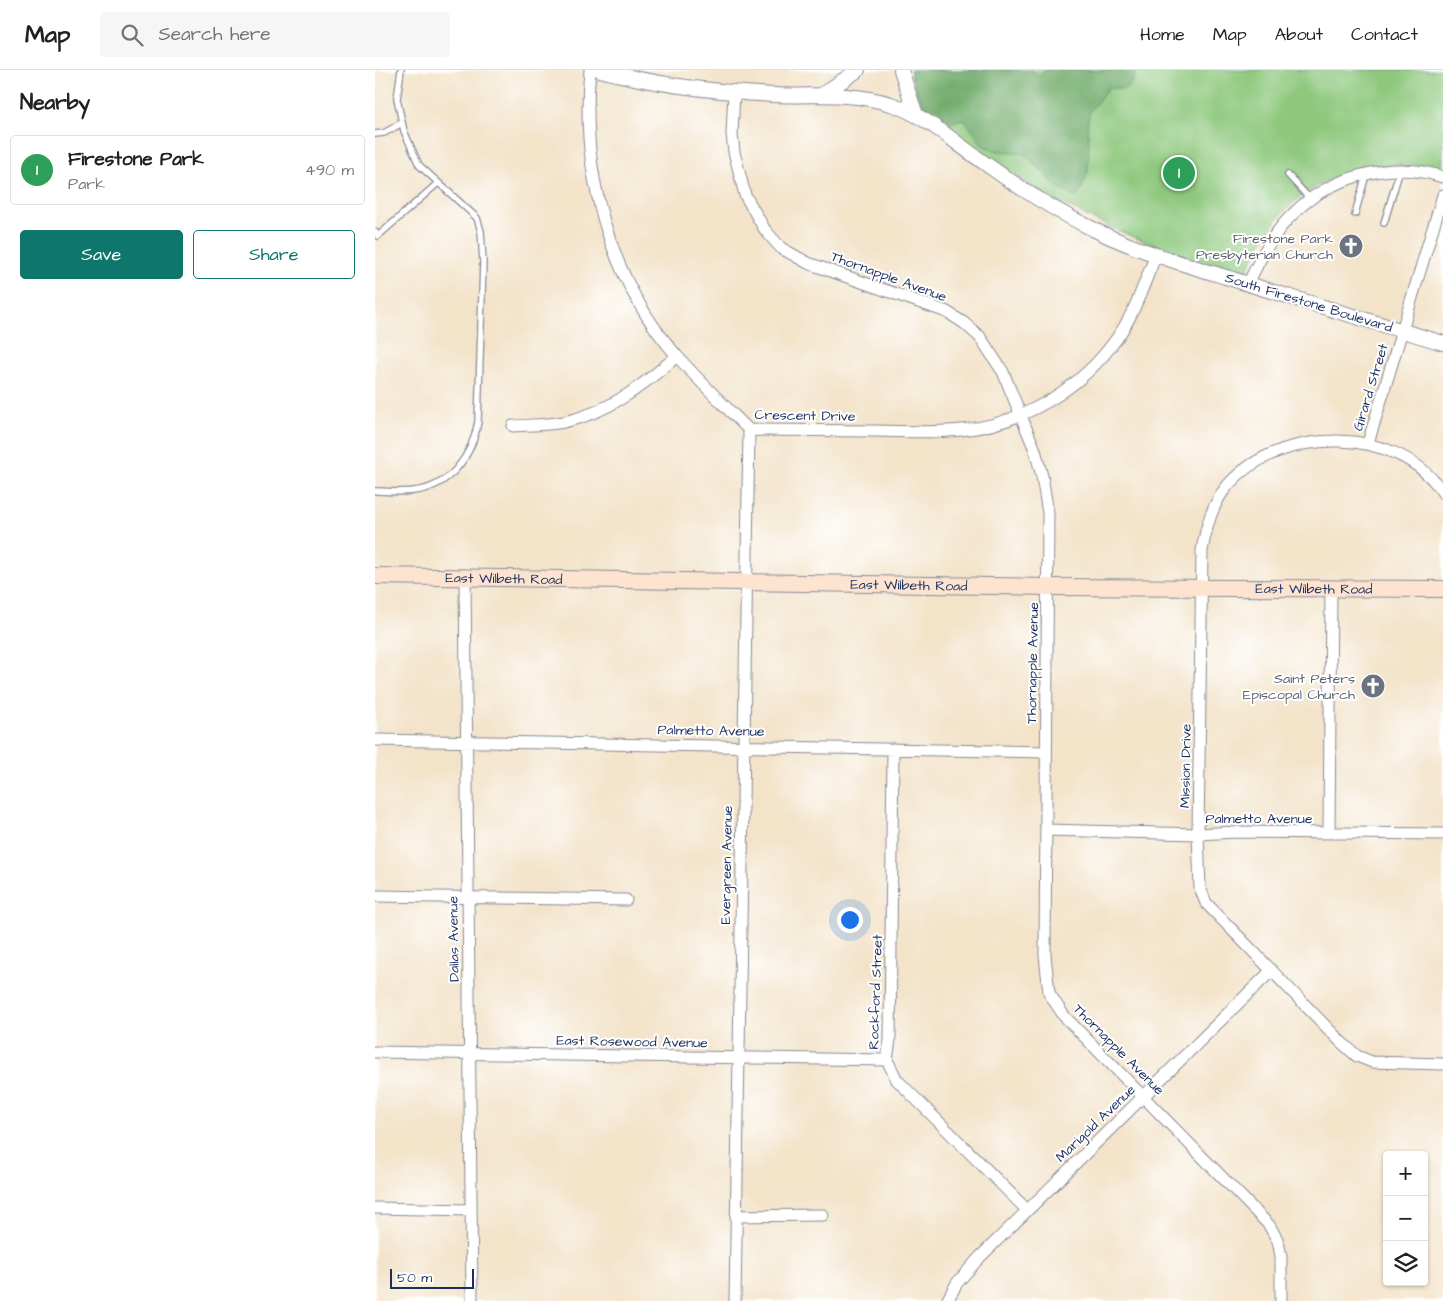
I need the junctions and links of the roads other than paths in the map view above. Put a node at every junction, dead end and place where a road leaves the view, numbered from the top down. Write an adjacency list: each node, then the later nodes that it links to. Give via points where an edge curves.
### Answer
1 (401, 70): 9 (lane, via 397,99)
2 (590, 70): 25 (street, Crescent Drive, via 589,142 606,228 635,294)
3 (600, 70): 6 (street, South Firestone Boulevard, via 637,79)
4 (857, 70): 7 (street)
5 (901, 70): 8 (street)
6 (734, 93): 7 (street, South Firestone Boulevard); 26 (street, Thornapple Avenue, via 732,134 745,195 765,230 781,248 809,263 929,304 964,323 984,341 998,362)
7 (823, 94): 8 (street, South Firestone Boulevard, via 872,98)
8 (916, 115): 21 (street, South Firestone Boulevard, via 949,135 1029,194 1099,232)
9 (402, 123): 10 (lane); 15 (lane, via 419,165)
10 (375, 134)
11 (1400, 170): 12 (street); 14 (street); 19 (lane)
12 (1366, 174): 17 (street); 18 (lane)
13 (1288, 175): 17 (lane)
14 (1443, 177)
15 (438, 183): 20 (lane, via 378,236); 30 (lane, via 477,218 481,230 483,262 476,436 468,456 439,483 415,491)
16 (1443, 195): 23 (street, Girard Street)
17 (1310, 199): 22 (street, via 1274,236)
18 (1355, 214)
19 (1384, 223)
20 (375, 232)
21 (1156, 255): 22 (street, South Firestone Boulevard); 26 (street, Crescent Drive, via 1132,312 1106,352 1054,398)
22 (1248, 284): 23 (street, South Firestone Boulevard)
23 (1403, 331): 24 (street, South Firestone Boulevard); 29 (street, Girard Street)
24 (1443, 343)
25 (677, 356): 27 (street, via 642,386 607,408 564,422); 28 (street, Crescent Drive)
26 (1023, 416): 28 (street, Crescent Drive, via 980,428 937,432); 35 (street, Thornapple Avenue, via 1042,476 1048,513)
27 (513, 426)
28 (749, 430): 34 (street, Evergreen Avenue)
29 (1368, 443): 31 (street, Girard Street, via 1412,463 1430,476); 36 (street, Mission Drive, via 1332,441 1288,447 1239,474 1221,495 1205,528)
30 (375, 491)
31 (1443, 493)
32 (375, 576): 33 (main road, East Wilbeth Road)
33 (465, 577): 34 (main road, East Wilbeth Road); 40 (street, Dallas Avenue)
34 (745, 582): 35 (main road, East Wilbeth Road); 41 (street, Evergreen Avenue)
35 (1049, 587): 36 (main road, East Wilbeth Road); 43 (street, Thornapple Avenue)
36 (1202, 588): 37 (main road, East Wilbeth Road); 46 (street, Mission Drive)
37 (1331, 589): 38 (main road, East Wilbeth Road); 45 (street)
38 (1443, 589)
39 (375, 740): 40 (street, Palmetto Avenue)
40 (467, 741): 41 (street, Palmetto Avenue); 49 (street, Dallas Avenue)
41 (742, 746): 42 (street, Palmetto Avenue); 54 (street, Evergreen Avenue)
42 (893, 749): 43 (street, Palmetto Avenue); 55 (street, Rockford Street)
43 (1046, 752): 44 (street, Thornapple Avenue)
44 (1046, 830): 46 (street, Palmetto Avenue); 57 (street, Thornapple Avenue, via 1045,970 1049,993 1064,1016)
45 (1329, 833): 46 (street, Palmetto Avenue); 47 (street, Palmetto Avenue)
46 (1198, 834): 51 (street, Mission Drive, via 1200,888 1206,903)
47 (1443, 834)
48 (375, 896): 49 (street)
49 (468, 898): 50 (street); 53 (street, Dallas Avenue)
50 (626, 900)
51 (1270, 972): 56 (street, Mission Drive, via 1341,1042 1364,1060); 57 (street, Marigold Avenue)
52 (375, 1052): 53 (street, East Rosewood Avenue)
53 (470, 1054): 54 (street, East Rosewood Avenue); 59 (street, Dallas Avenue)
54 (738, 1058): 55 (street, East Rosewood Avenue); 61 (street, Evergreen Avenue)
55 (887, 1060): 60 (street, Rockford Street, via 897,1080)
56 (1443, 1064)
57 (1145, 1097): 60 (street, Marigold Avenue); 66 (street, Thornapple Avenue, via 1275,1233 1281,1256)
58 (375, 1208): 59 (street)
59 (471, 1210): 63 (street, Dallas Avenue)
60 (1027, 1210): 65 (street, Marigold Avenue, via 963,1275)
61 (736, 1216): 62 (street); 64 (street, Evergreen Avenue)
62 (823, 1216)
63 (473, 1301)
64 (735, 1301)
65 (947, 1301)
66 (1281, 1301)

